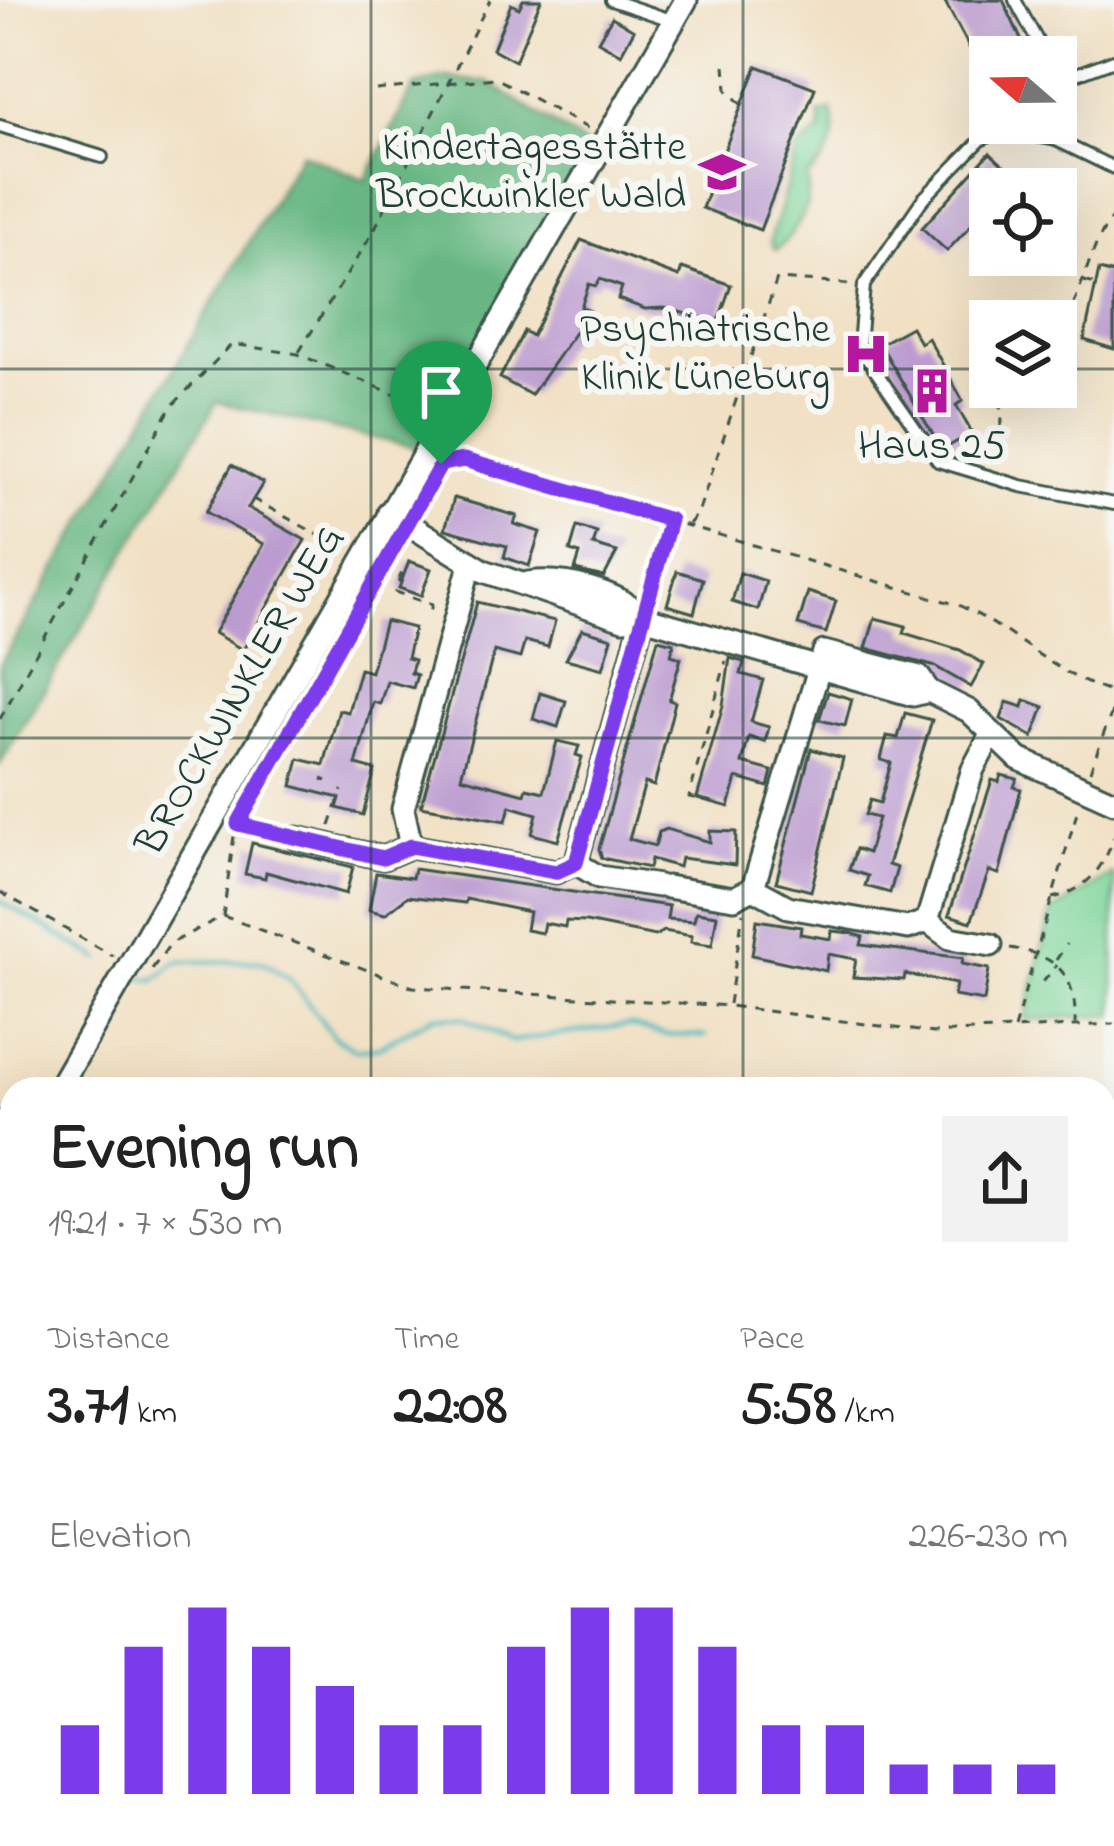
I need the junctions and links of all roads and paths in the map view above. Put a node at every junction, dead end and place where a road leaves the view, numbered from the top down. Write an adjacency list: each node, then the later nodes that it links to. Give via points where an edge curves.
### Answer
1 (490, 0): 10 (path)
2 (611, 0): 5 (lane)
3 (686, 0): 5 (street, BROCKWINKLER WEG)
4 (1015, 0): 6 (lane)
5 (674, 21): 14 (street, BROCKWINKLER WEG)
6 (1035, 36)
7 (1114, 59): 9 (lane)
8 (725, 65): 12 (path, via 727,90)
9 (1077, 74)
10 (450, 78): 11 (path); 14 (path, via 504,80); 24 (path, via 371,234)
11 (376, 90)
12 (742, 105)
13 (0, 127): 17 (lane)
14 (606, 138): 26 (street, BROCKWINKLER WEG)
15 (977, 144): 22 (lane)
16 (1064, 144): 18 (lane)
17 (102, 157)
18 (1114, 168)
19 (1114, 214): 20 (path)
20 (1082, 281): 21 (path); 23 (path)
21 (1095, 284)
22 (864, 285): 28 (lane, via 857,328 867,363 928,452); 33 (path, via 777,279 698,513)
23 (1073, 300)
24 (298, 354): 26 (path); 42 (path, via 232,344 171,407)
25 (1001, 408): 28 (path)
26 (445, 415): 27 (street, BROCKWINKLER WEG)
27 (435, 461): 31 (street, BROCKWINKLER WEG); 32 (path, via 464,460)
28 (987, 476): 30 (lane)
29 (253, 499): 34 (path)
30 (1114, 504)
31 (399, 518): 34 (street, BROCKWINKLER WEG); 35 (street); 36 (path, via 382,568 402,575 395,592 432,605)
32 (670, 520): 33 (path); 37 (path)
33 (687, 525): 40 (path, via 958,605 1065,674)
34 (362, 558): 64 (street, BROCKWINKLER WEG)
35 (470, 566): 37 (street, via 604,614); 53 (street, via 403,809)
36 (429, 614)
37 (643, 617): 38 (street); 54 (street)
38 (731, 642): 39 (street); 47 (path, via 689,797)
39 (816, 667): 43 (street, via 913,695 929,691 969,711); 55 (street)
40 (1114, 693)
41 (1114, 706): 44 (path)
42 (0, 718)
43 (991, 735): 44 (street, via 1019,759); 59 (street)
44 (1084, 788): 48 (street); 57 (path)
45 (342, 790): 52 (path)
46 (254, 791): 49 (path)
47 (713, 802)
48 (1114, 802)
49 (238, 824): 51 (path); 58 (path)
50 (1114, 837): 57 (path, via 1099,871)
51 (297, 838): 52 (street)
52 (325, 844): 53 (street, via 383,858)
53 (411, 846): 54 (street, via 556,872)
54 (576, 863): 55 (street, via 598,877)
55 (750, 891): 59 (street, via 788,907 908,928); 66 (path)
56 (0, 892): 64 (path)
57 (1052, 898): 62 (path)
58 (223, 916): 64 (path); 66 (path, via 413,987)
59 (927, 921): 61 (street, via 950,938)
60 (1067, 944): 63 (path)
61 (991, 945): 62 (path)
62 (1035, 951): 63 (path); 69 (path)
63 (1056, 963): 65 (path); 68 (path, via 1074,989)
64 (136, 968): 70 (street, BROCKWINKLER WEG)
65 (1043, 982)
66 (728, 1006): 69 (path, via 872,1029)
67 (1114, 1024): 68 (path)
68 (1075, 1025): 69 (path)
69 (1014, 1029)
70 (66, 1077)

